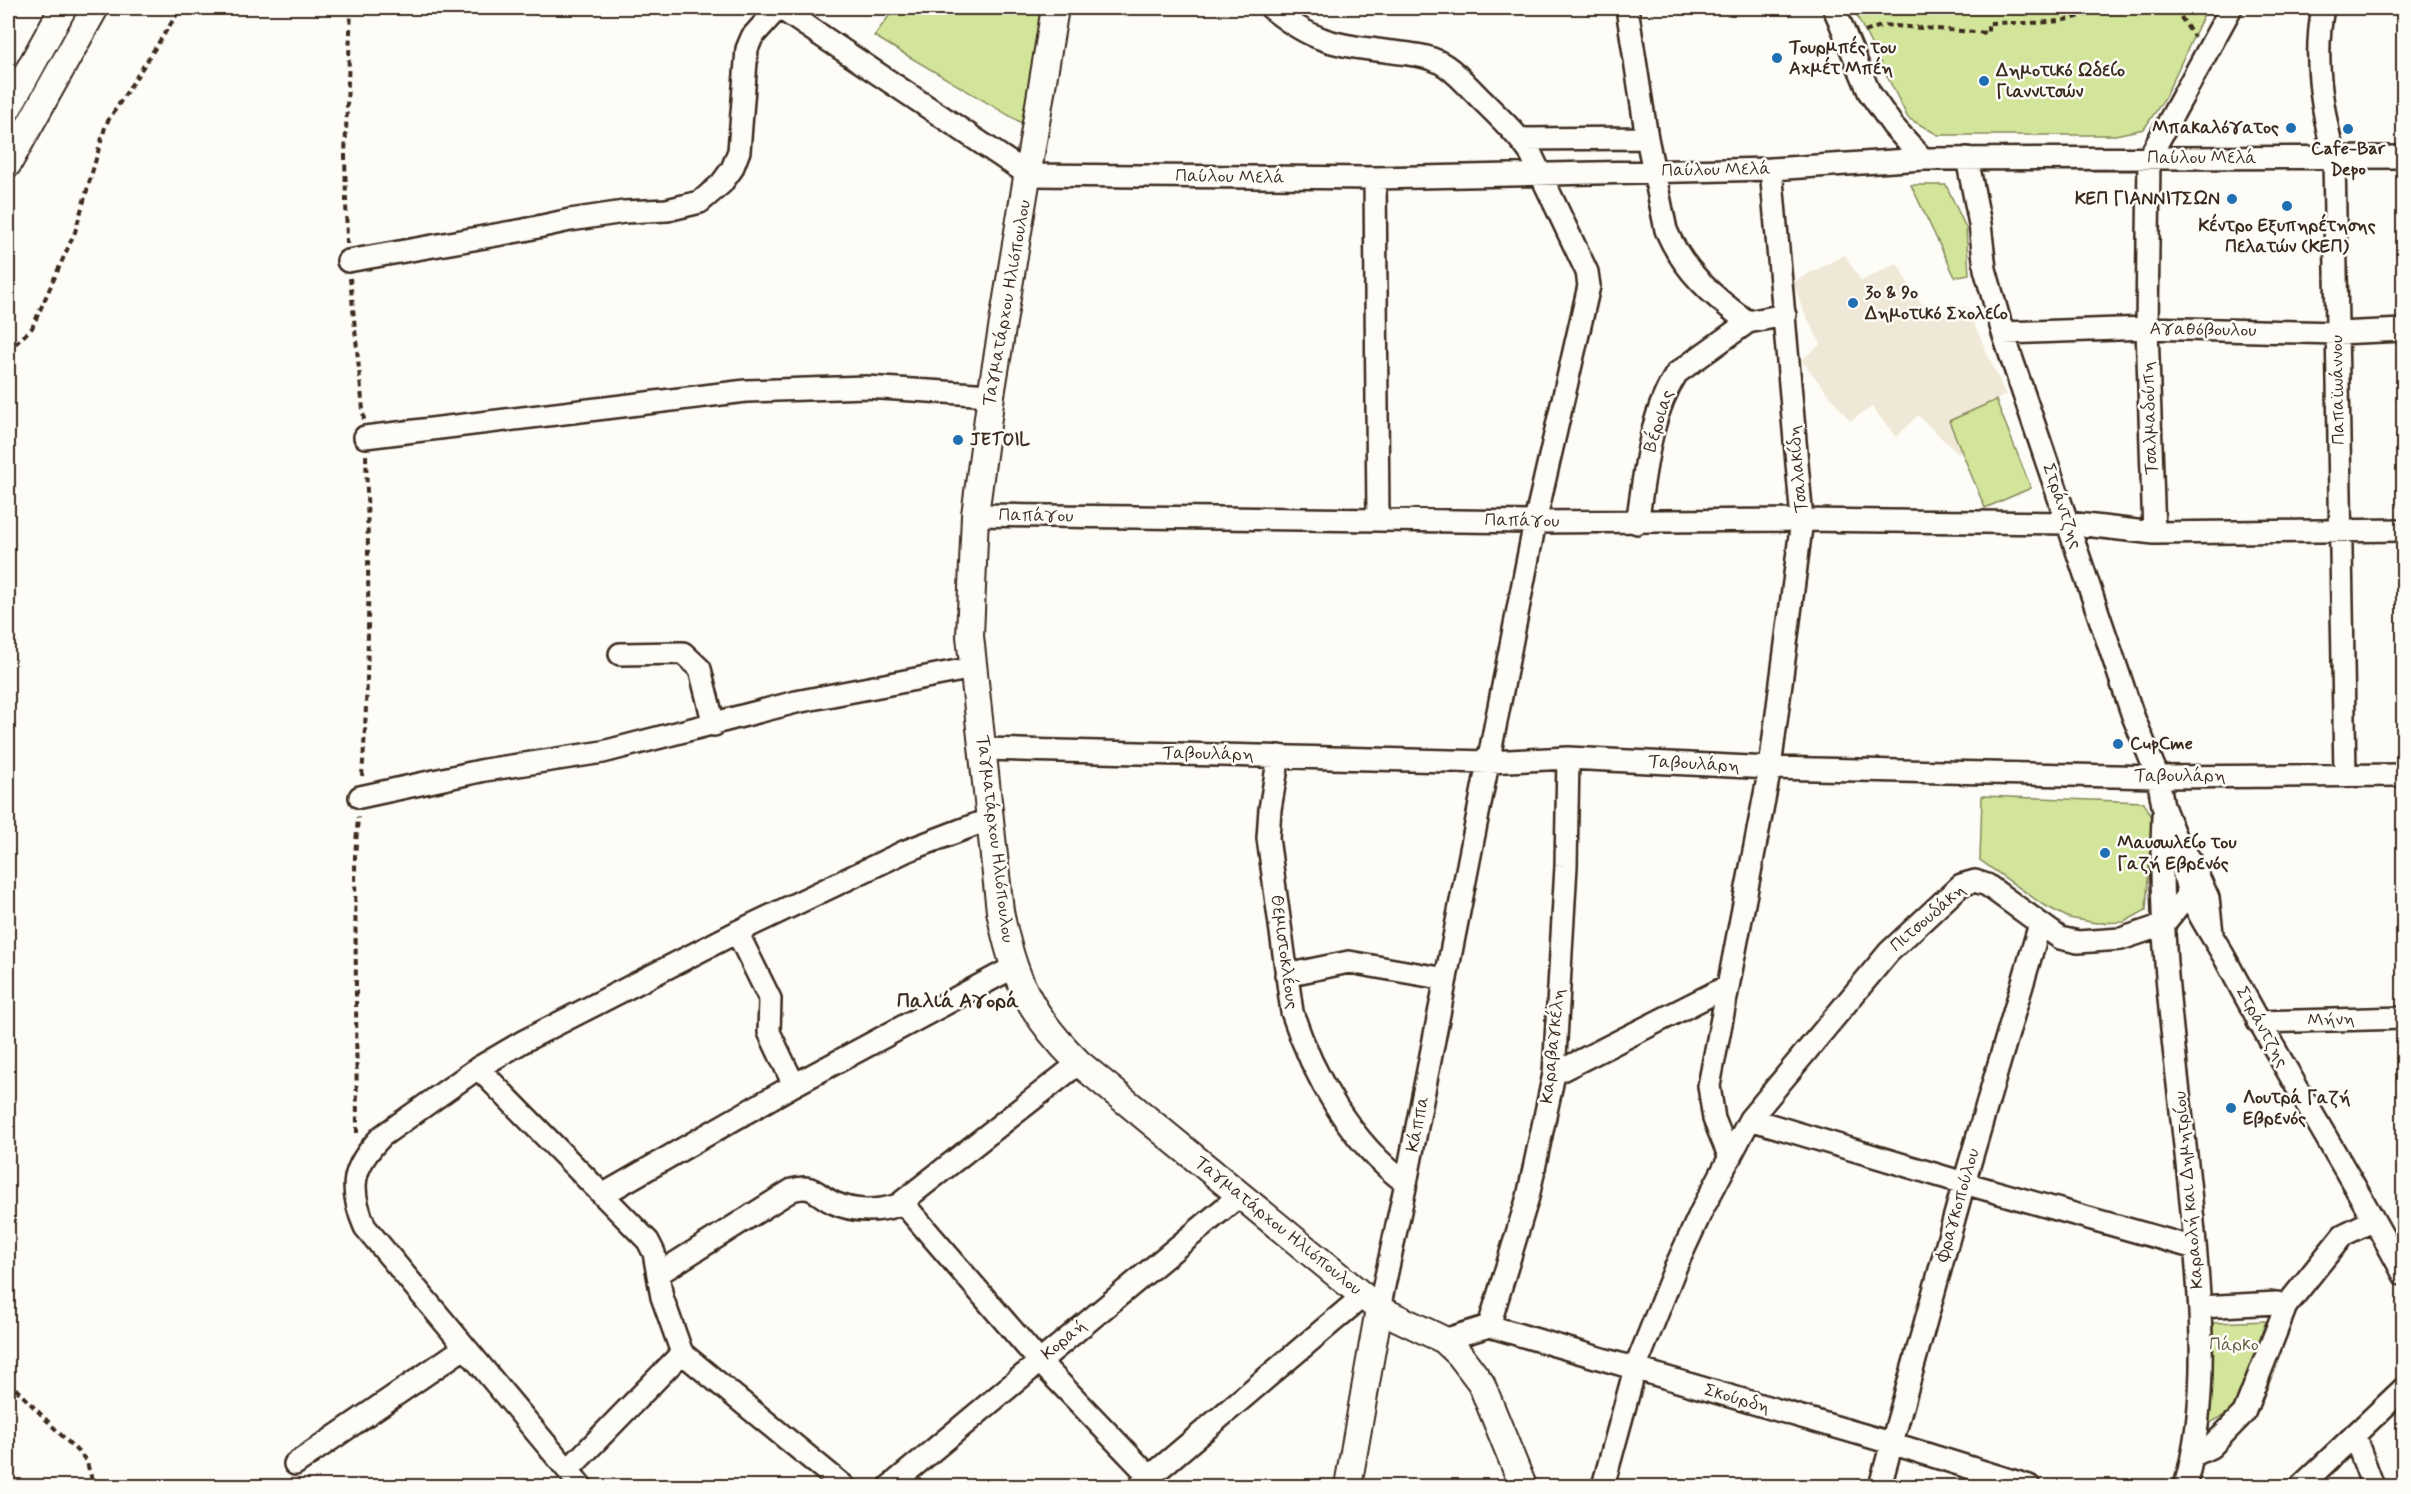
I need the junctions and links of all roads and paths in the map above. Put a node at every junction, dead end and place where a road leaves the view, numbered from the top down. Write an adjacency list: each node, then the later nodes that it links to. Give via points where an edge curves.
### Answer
1 (63, 8): 16 (main road)
2 (95, 8): 24 (main road)
3 (181, 8): 37 (path, via 106,124 75,232 32,328)
4 (351, 8): 30 (path, via 345,155)
5 (779, 8): 27 (street); 30 (street, via 752,37 747,49 739,152 722,184 700,202 666,210 570,220)
6 (1055, 8): 27 (main road, Ταγματάρχου Ηλιόπουλου)
7 (1271, 8): 18 (street, Κάππα, via 1314,38 1441,63)
8 (1627, 8): 17 (street)
9 (1834, 8): 14 (street)
10 (2099, 8): 14 (path, via 2067,21 1988,23 1988,33 1882,25)
11 (2175, 8): 15 (path)
12 (2231, 8): 15 (street)
13 (2323, 8): 22 (street, Παπαϊωάννου, via 2317,38 2323,111)
14 (1847, 39): 23 (street, via 1869,92)
15 (2205, 56): 21 (street)
16 (8, 108)
17 (1647, 138): 18 (street); 26 (street)
18 (1521, 139): 28 (street, Κάππα)
19 (2403, 157): 22 (street, Παύλου Μελά)
20 (1967, 158): 21 (street, Παύλου Μελά); 23 (street, Παύλου Μελά); 35 (street, Στράντζης, via 1984,269)
21 (2149, 158): 22 (street, Παύλου Μελά); 33 (street, Τσαλμαδούπη)
22 (2334, 158): 36 (street, Παπαϊωάννου)
23 (1923, 159): 25 (street, Παύλου Μελά)
24 (8, 164)
25 (1771, 169): 26 (street, Παύλου Μελά); 31 (street, Τσαλακίδη)
26 (1655, 171): 28 (street, Παύλου Μελά); 32 (street, via 1671,243 1696,279)
27 (1029, 175): 29 (street, Παύλου Μελά); 38 (main road, Ταγματάρχου Ηλιόπουλου)
28 (1541, 176): 29 (street, Παύλου Μελά); 43 (street, Κάππα, via 1587,272 1589,286)
29 (1375, 178): 41 (street)
30 (348, 261): 39 (path)
31 (1785, 315): 32 (street, Βέροιας); 42 (street, Τσαλακίδη)
32 (1748, 322): 44 (street, Βέροιας, via 1688,364 1670,385 1656,420)
33 (2147, 328): 35 (street, Αγαθόβουλου); 36 (street, Αγαθόβουλου); 48 (street, Τσαλμαδούπη)
34 (2403, 330): 36 (street, Αγαθόβουλου)
35 (2003, 333): 45 (street, Στράντζης)
36 (2337, 333): 46 (street, Παπαϊωάννου)
37 (8, 351)
38 (991, 395): 39 (street, via 866,387 746,391); 40 (main road, Ταγματάρχου Ηλιόπουλου)
39 (365, 437): 60 (path, via 369,651)
40 (975, 515): 41 (street, Παπάγου); 50 (main road, Ταγματάρχου Ηλιόπουλου, via 970,636)
41 (1378, 519): 43 (street, Παπάγου)
42 (1802, 520): 44 (street, Παπάγου); 45 (street, Παπάγου); 56 (street, Τσαλακίδη)
43 (1535, 522): 44 (street, Παπάγου); 55 (street, Κάππα)
44 (1637, 523)
45 (2068, 524): 48 (street, Παπάγου); 59 (street, Στράντζης, via 2133,716)
46 (2342, 530): 47 (street, Παπάγου); 48 (street, Παπάγου); 57 (street, Παπαϊωάννου)
47 (2403, 530)
48 (2154, 533)
49 (620, 654): 51 (street, via 683,653 700,669)
50 (973, 668): 51 (street, via 796,702); 52 (main road, Ταγματάρχου Ηλιόπουλου)
51 (714, 724): 60 (street, via 603,752 485,770)
52 (984, 749): 53 (street, Ταβουλάρη); 62 (main road, Ταγματάρχου Ηλιόπουλου)
53 (1279, 756): 55 (street, Ταβουλάρη); 71 (street, Θεμιστοκλέους, via 1268,838)
54 (1568, 758): 55 (street, Ταβουλάρη); 56 (street, Ταβουλάρη); 78 (street, Καραβαγκέλη)
55 (1489, 762): 72 (street, Κάππα)
56 (1770, 768): 59 (street, Ταβουλάρη); 73 (street, Τσαλακίδη)
57 (2345, 774): 58 (street, Ταβουλάρη); 59 (street, Ταβουλάρη)
58 (2403, 775)
59 (2158, 777): 61 (street, Στράντζης)
60 (360, 796): 82 (path, via 356,857)
61 (2163, 806): 63 (street, Στράντζης); 64 (street, Καραολή και Δημητρίου)
62 (990, 819): 68 (street, via 906,851); 70 (main road, Ταγματάρχου Ηλιόπουλου, via 1000,911)
63 (2181, 848): 64 (street, via 2177,870); 65 (street, Στράντζης); 69 (street, Στράντζης, via 2208,898)
64 (2162, 892): 67 (street, Καραολή και Δημητρίου)
65 (2188, 894): 67 (street); 69 (street, Στράντζης)
66 (2040, 924): 67 (street, Πιτσουδάκη, via 2060,938 2078,942 2121,939); 80 (street, Πιτσουδάκη, via 1987,885 1975,881 1961,885 1889,952); 84 (street, Φραγκοπούλου)
67 (2163, 925): 89 (street, Καραολή και Δημητρίου)
68 (737, 932): 77 (street); 79 (street, via 770,999 769,1032)
69 (2212, 933): 75 (street, Στράντζης)
70 (1014, 967): 76 (main road, Ταγματάρχου Ηλιόπουλου, via 1033,1009); 79 (street)
71 (1286, 975): 72 (street, via 1349,962); 83 (street, Θεμιστοκλέους, via 1300,1037 1326,1088 1376,1158)
72 (1446, 979): 83 (street, Κάππα)
73 (1728, 986): 78 (street); 81 (street, Τσαλακίδη, via 1709,1086 1714,1119)
74 (2403, 1018): 75 (street, Μήνη)
75 (2258, 1022): 88 (street, Στράντζης)
76 (1079, 1063): 86 (main road, Ταγματάρχου Ηλιόπουλου); 87 (street)
77 (478, 1068): 82 (street, via 382,1136); 85 (street)
78 (1554, 1074): 96 (street, Καραβαγκέλη, via 1528,1197)
79 (794, 1085): 85 (street)
80 (1750, 1119): 81 (street, Πιτσουδάκη); 84 (street)
81 (1730, 1158): 101 (street, Πιτσουδάκη, via 1676,1266)
82 (357, 1167): 98 (street, via 356,1199 365,1227)
83 (1406, 1183): 93 (street, Κάππα)
84 (1964, 1183): 89 (street); 105 (street, Φραγκοπούλου)
85 (604, 1194): 91 (street, via 648,1241)
86 (1240, 1195): 93 (main road, Ταγματάρχου Ηλιόπουλου); 100 (street, Κοραή)
87 (902, 1202): 91 (street, via 883,1210 849,1208 833,1203 811,1188 792,1190); 100 (street)
88 (2374, 1220): 90 (street, Στράντζης); 94 (street, via 2343,1235)
89 (2195, 1248): 95 (street, Καραολή και Δημητρίου)
90 (2397, 1250): 92 (street, Στράντζης)
91 (658, 1274): 99 (street)
92 (2403, 1275)
93 (1371, 1303): 97 (main road, Ταγματάρχου Ηλιόπουλου); 109 (street); 114 (main road, Κάππα)
94 (2286, 1306): 95 (street); 106 (street, via 2244,1413 2211,1447)
95 (2200, 1307): 106 (street, Καραολή και Δημητρίου, via 2200,1389)
96 (1489, 1326): 97 (street); 101 (street, Σκούρδη)
97 (1444, 1340): 115 (main road, Ταγματάρχου Ηλιόπουλου, via 1481,1383)
98 (464, 1348): 107 (street); 108 (street)
99 (682, 1353): 108 (street); 112 (street)
100 (1039, 1361): 109 (street); 113 (street, Κοραή)
101 (1635, 1369): 105 (street, Σκούρδη); 116 (street, Πιτσουδάκη)
102 (8, 1381): 110 (path, via 86,1460)
103 (2403, 1388): 104 (street)
104 (2354, 1435): 120 (street); 121 (street)
105 (1891, 1443): 117 (street, Φραγκοπούλου); 118 (street, Σκούρδη)
106 (2192, 1456): 119 (street, Καραολή και Δημητρίου)
107 (295, 1464)
108 (568, 1470): 111 (street)
109 (1144, 1482)
110 (94, 1486)
111 (581, 1486)
112 (844, 1486)
113 (890, 1486)
114 (1348, 1486)
115 (1523, 1486)
116 (1603, 1486)
117 (1880, 1486)
118 (2029, 1486)
119 (2185, 1486)
120 (2301, 1486)
121 (2373, 1486)

